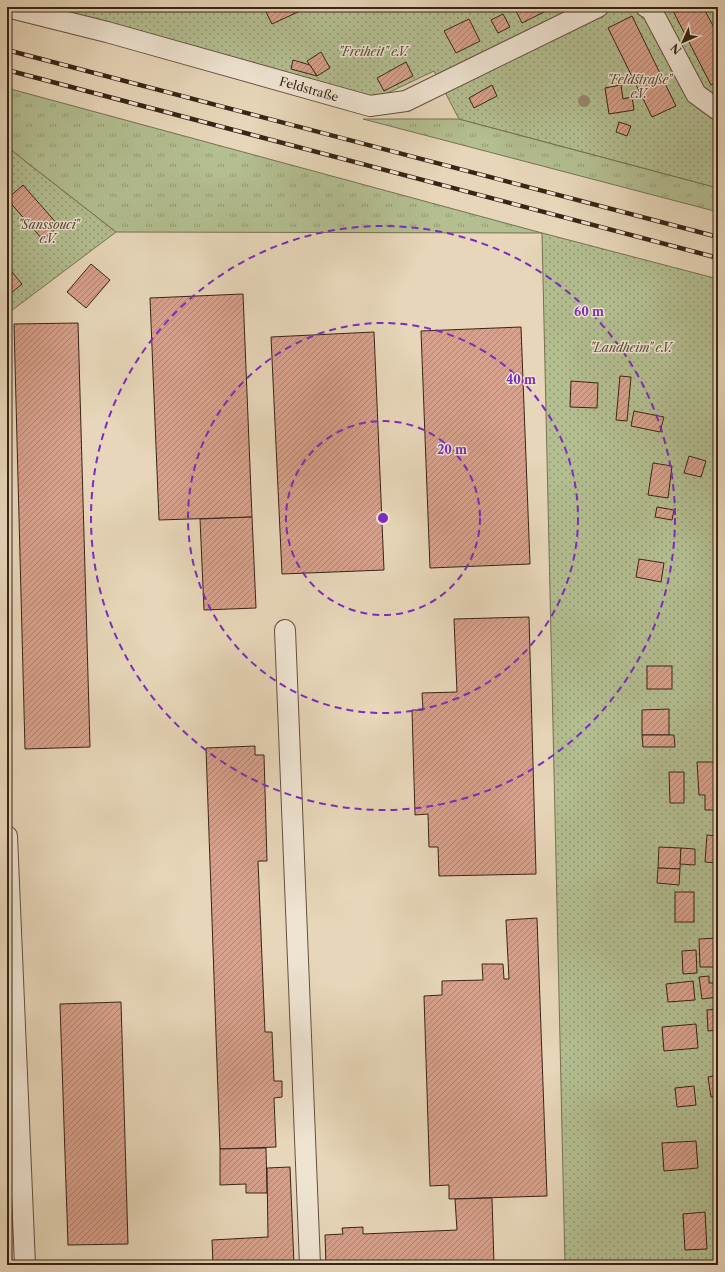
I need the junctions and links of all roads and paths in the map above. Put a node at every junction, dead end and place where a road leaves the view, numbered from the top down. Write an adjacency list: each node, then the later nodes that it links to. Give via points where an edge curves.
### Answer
1 (7, 7): 2 (lane, Feldstraße, via 107,32 370,106 406,101)
2 (598, 7)
3 (646, 7): 4 (lane, via 651,9 696,94)
4 (718, 110)
5 (285, 630): 8 (lane)
6 (7, 836): 7 (lane)
7 (25, 1265)
8 (310, 1265)

